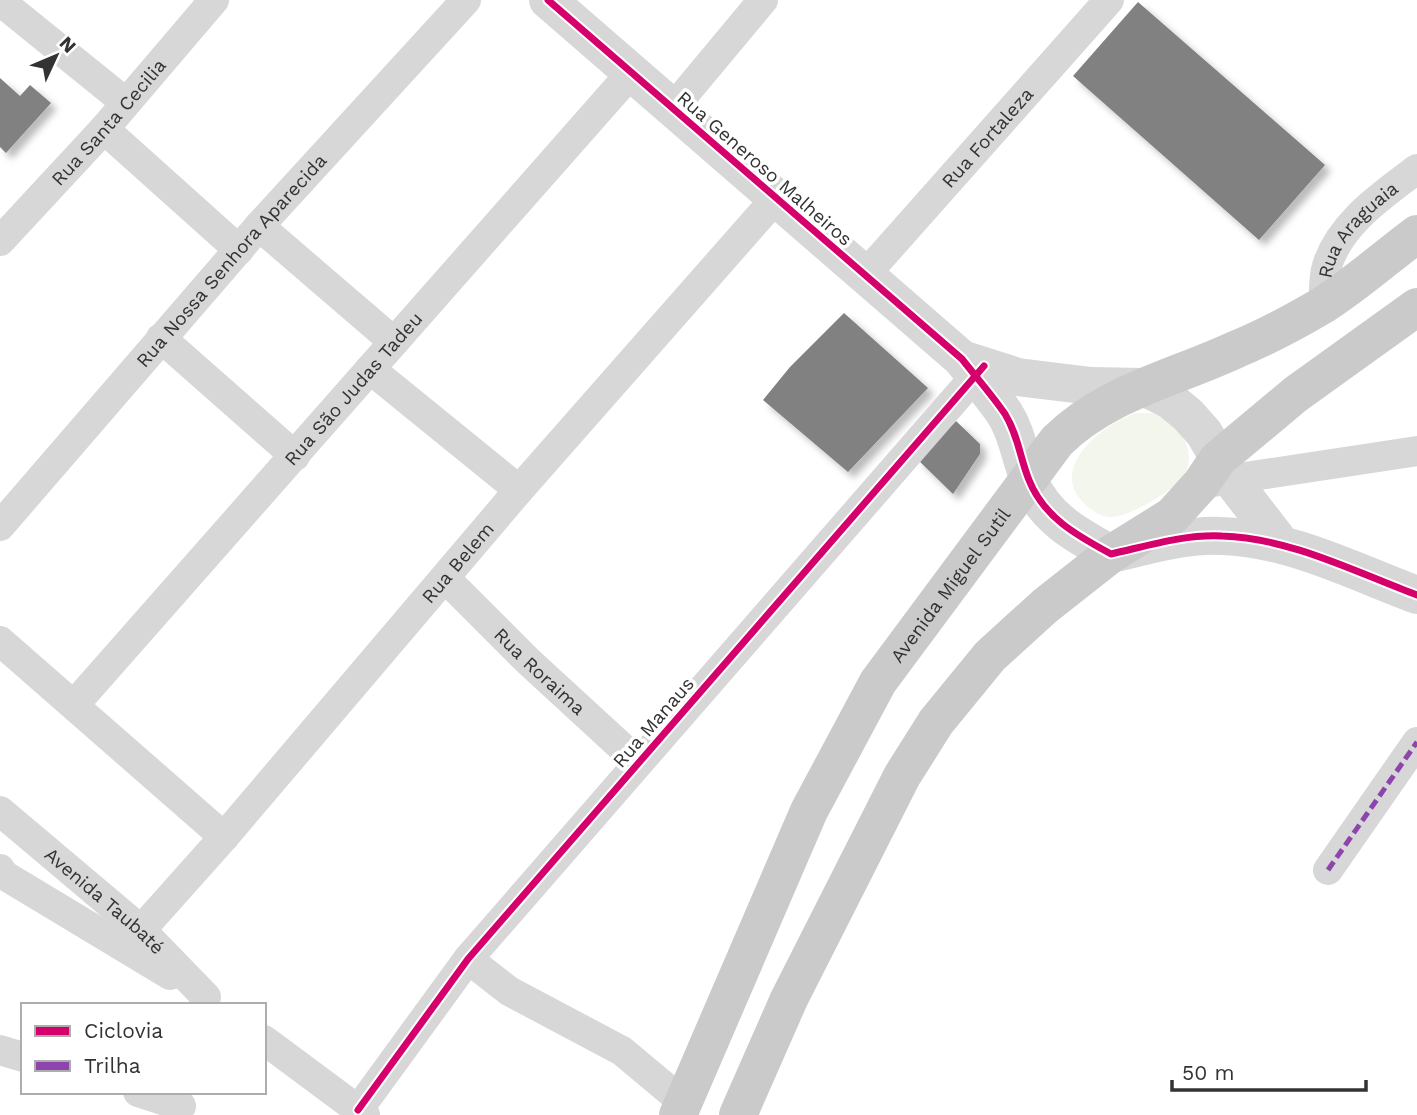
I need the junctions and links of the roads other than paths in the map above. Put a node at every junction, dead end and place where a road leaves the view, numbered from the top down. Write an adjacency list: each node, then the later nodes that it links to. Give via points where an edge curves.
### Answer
1 (214, 0): 8 (street, Rua Santa Cecilia)
2 (466, 0): 14 (street, Rua Nossa Senhora Aparecida)
3 (548, 0): 7 (street, Rua Generoso Malheiros)
4 (763, 0): 9 (street)
5 (1109, 0): 17 (street, Rua Fortaleza)
6 (0, 1): 8 (street)
7 (632, 72): 9 (street, Rua Generoso Malheiros); 21 (street, Rua São Judas Tadeu)
8 (125, 102): 10 (street, Rua Santa Cecilia)
9 (673, 108): 12 (street, Rua Generoso Malheiros)
10 (104, 129): 13 (street, Rua Santa Cecilia); 16 (street)
11 (1417, 169): 18 (street, Rua Araguaia, via 1343,233 1326,267)
12 (776, 198): 17 (street, Rua Generoso Malheiros); 29 (street, Rua Belem)
13 (6, 222)
14 (259, 226): 16 (street, Rua Nossa Senhora Aparecida); 21 (street)
15 (1417, 234): 18 (main road, Avenida Miguel Sutil)
16 (239, 250): 20 (street, Rua Nossa Senhora Aparecida)
17 (864, 275): 22 (street, Rua Generoso Malheiros)
18 (1324, 304): 24 (main road, Avenida Miguel Sutil, via 1238,349)
19 (1417, 307): 27 (main road, via 1296,394)
20 (161, 338): 26 (street); 30 (street, Rua Nossa Senhora Aparecida)
21 (394, 342): 23 (street, Rua São Judas Tadeu)
22 (974, 367): 24 (street, via 1055,382); 28 (street, via 1018,441); 38 (street, Rua Manaus)
23 (370, 369): 26 (street, Rua São Judas Tadeu); 29 (street)
24 (1143, 387): 27 (street, via 1170,400 1204,433); 28 (main road, Avenida Miguel Sutil, via 1074,424)
25 (1417, 451): 27 (street)
26 (295, 456): 36 (street, Rua São Judas Tadeu)
27 (1217, 474): 31 (street); 32 (main road, via 1172,516)
28 (1028, 480): 32 (street, via 1050,514); 51 (main road, Avenida Miguel Sutil, via 878,682 809,811)
29 (519, 490): 33 (street, Rua Belem)
30 (0, 526)
31 (1281, 544): 32 (street, via 1230,536 1201,537); 34 (street)
32 (1111, 554): 53 (main road, via 989,656 936,722 902,776 795,987)
33 (444, 578): 38 (street, Rua Roraima); 40 (street, Rua Belem)
34 (1417, 595)
35 (0, 641): 36 (street)
36 (74, 705): 40 (street)
37 (1417, 742): 41 (street)
38 (638, 762): 44 (street, Rua Manaus)
39 (0, 811): 43 (street, Avenida Taubaté)
40 (224, 837): 43 (street, Rua Belem)
41 (1328, 870)
42 (2, 872): 45 (street, Avenida Taubaté)
43 (141, 930): 45 (street, Avenida Taubaté)
44 (468, 959): 51 (street, via 509,991 622,1051); 52 (street, Rua Manaus)
45 (209, 1002)
46 (266, 1041): 52 (street)
47 (0, 1049): 48 (street)
48 (21, 1056)
49 (145, 1094): 50 (street)
50 (181, 1104)
51 (681, 1108)
52 (361, 1112)
53 (738, 1115)

